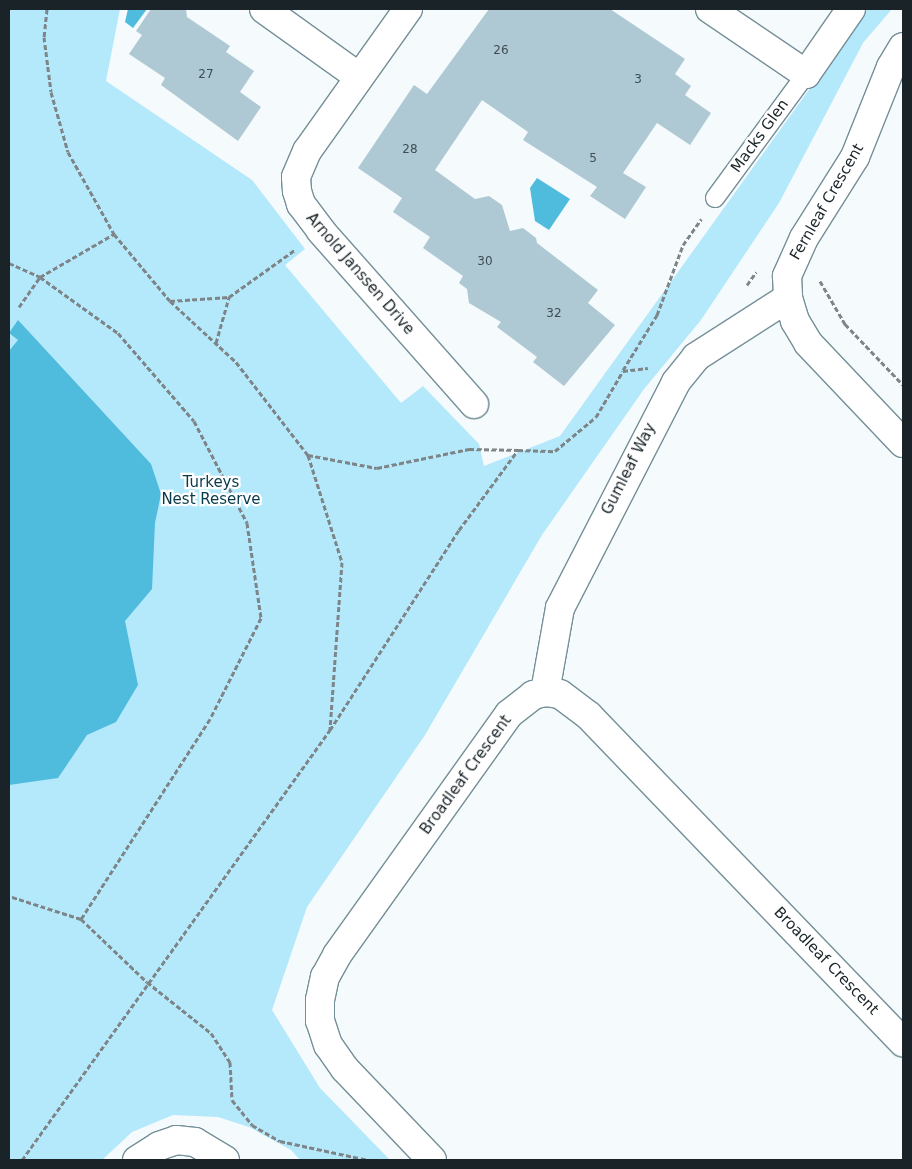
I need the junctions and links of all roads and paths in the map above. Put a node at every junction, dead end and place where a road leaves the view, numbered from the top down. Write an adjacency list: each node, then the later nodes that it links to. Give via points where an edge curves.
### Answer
1 (47, 9): 11 (path, via 44,37 51,92 68,152)
2 (264, 9): 8 (street)
3 (408, 9): 8 (street, Arnold Janssen Drive)
4 (710, 9): 7 (street)
5 (851, 9): 7 (street, Macks Glen)
6 (903, 47): 14 (street, Fernleaf Crescent, via 855,158 794,256)
7 (806, 74): 9 (lane, Macks Glen)
8 (359, 77): 10 (street, Arnold Janssen Drive, via 306,151 296,177 301,204)
9 (715, 198): 21 (path, via 683,246 657,315)
10 (321, 231): 16 (path); 23 (street, Arnold Janssen Drive)
11 (114, 234): 13 (path); 17 (path)
12 (9, 263): 13 (path)
13 (40, 277): 18 (path); 30 (path, via 118,333 194,421 247,524 261,618 210,719)
14 (788, 287): 15 (path, via 754,272); 22 (path, via 818,278 845,324); 24 (street, via 795,321 808,343); 27 (street, Gumleaf Way, via 696,357 676,382 560,608)
15 (742, 294)
16 (229, 297): 17 (path); 19 (path)
17 (170, 301): 19 (path)
18 (19, 306)
19 (216, 343): 26 (path, via 236,362)
20 (653, 368): 21 (path)
21 (623, 371): 25 (path, via 596,417 555,451)
22 (903, 385)
23 (474, 404)
24 (903, 443)
25 (518, 450): 26 (path, via 469,449 377,468); 28 (path, via 460,530)
26 (308, 455): 28 (path, via 342,562)
27 (545, 692): 32 (street, Broadleaf Crescent, via 560,694 589,716); 37 (street, Broadleaf Crescent, via 520,703 509,714 337,956 326,977 320,1000 320,1021 328,1045 345,1069)
28 (330, 730): 31 (path)
29 (9, 896): 30 (path)
30 (81, 920): 31 (path)
31 (147, 982): 33 (path); 36 (path, via 211,1033 230,1062 232,1100 252,1124 280,1141)
32 (903, 1042)
33 (22, 1160)
34 (138, 1160): 35 (street, via 159,1146 176,1140 195,1142)
35 (225, 1160)
36 (368, 1160)
37 (432, 1160)

